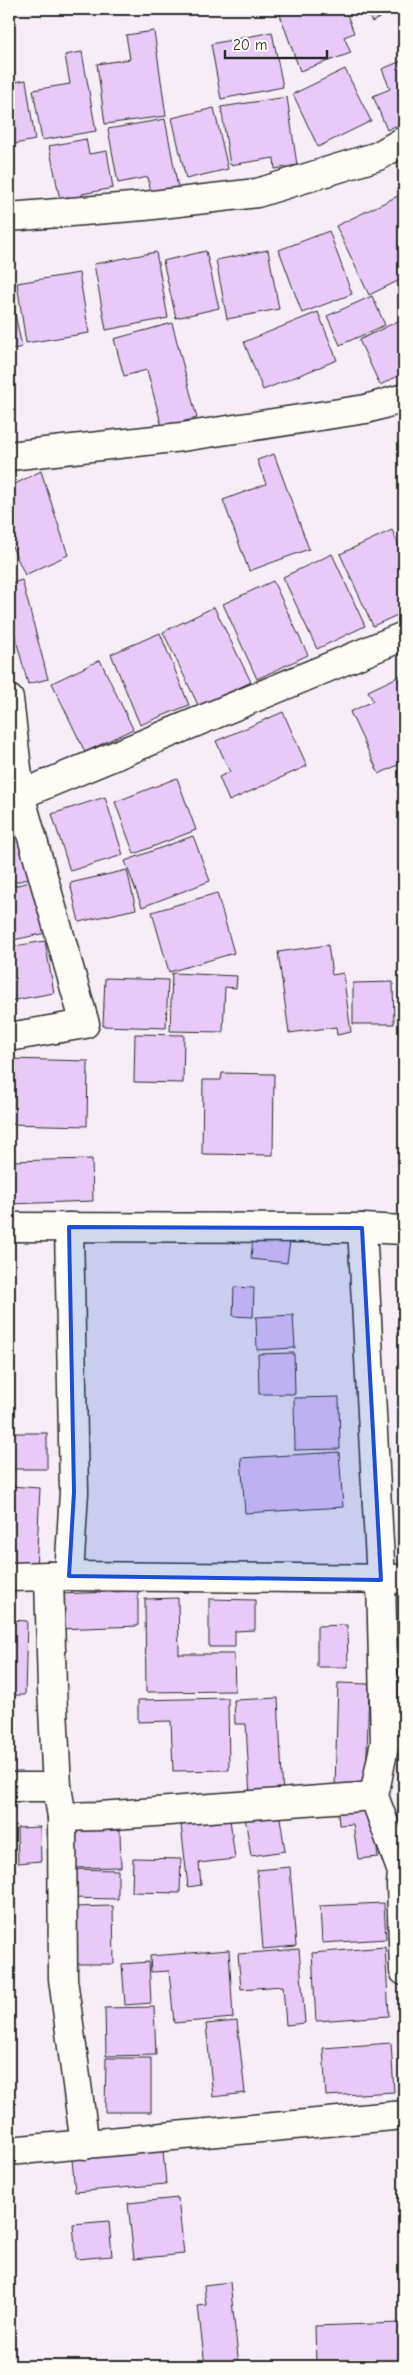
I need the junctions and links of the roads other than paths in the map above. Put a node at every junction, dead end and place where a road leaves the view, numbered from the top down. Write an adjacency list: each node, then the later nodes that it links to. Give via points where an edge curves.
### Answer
1 (404, 141): 2 (street, via 378,156 257,193)
2 (9, 217)
3 (404, 398): 4 (street, via 366,409 182,437)
4 (9, 456)
5 (404, 636): 7 (street)
6 (9, 699): 7 (street)
7 (20, 795): 8 (street, via 85,1024)
8 (9, 1037)
9 (9, 1227): 10 (street)
10 (68, 1227): 11 (street); 13 (street, via 74,1492)
11 (362, 1228): 12 (street); 15 (street)
12 (404, 1230)
13 (59, 1576): 14 (street); 15 (street); 17 (street)
14 (9, 1578)
15 (393, 1579): 18 (street, via 385,1742)
16 (9, 1787): 17 (street)
17 (57, 1787): 19 (street)
18 (374, 1796): 19 (street); 20 (street)
19 (62, 1817): 23 (street, via 63,1979)
20 (403, 1872): 21 (street)
21 (404, 1972)
22 (404, 2115): 23 (street)
23 (84, 2145): 24 (street)
24 (9, 2151)

